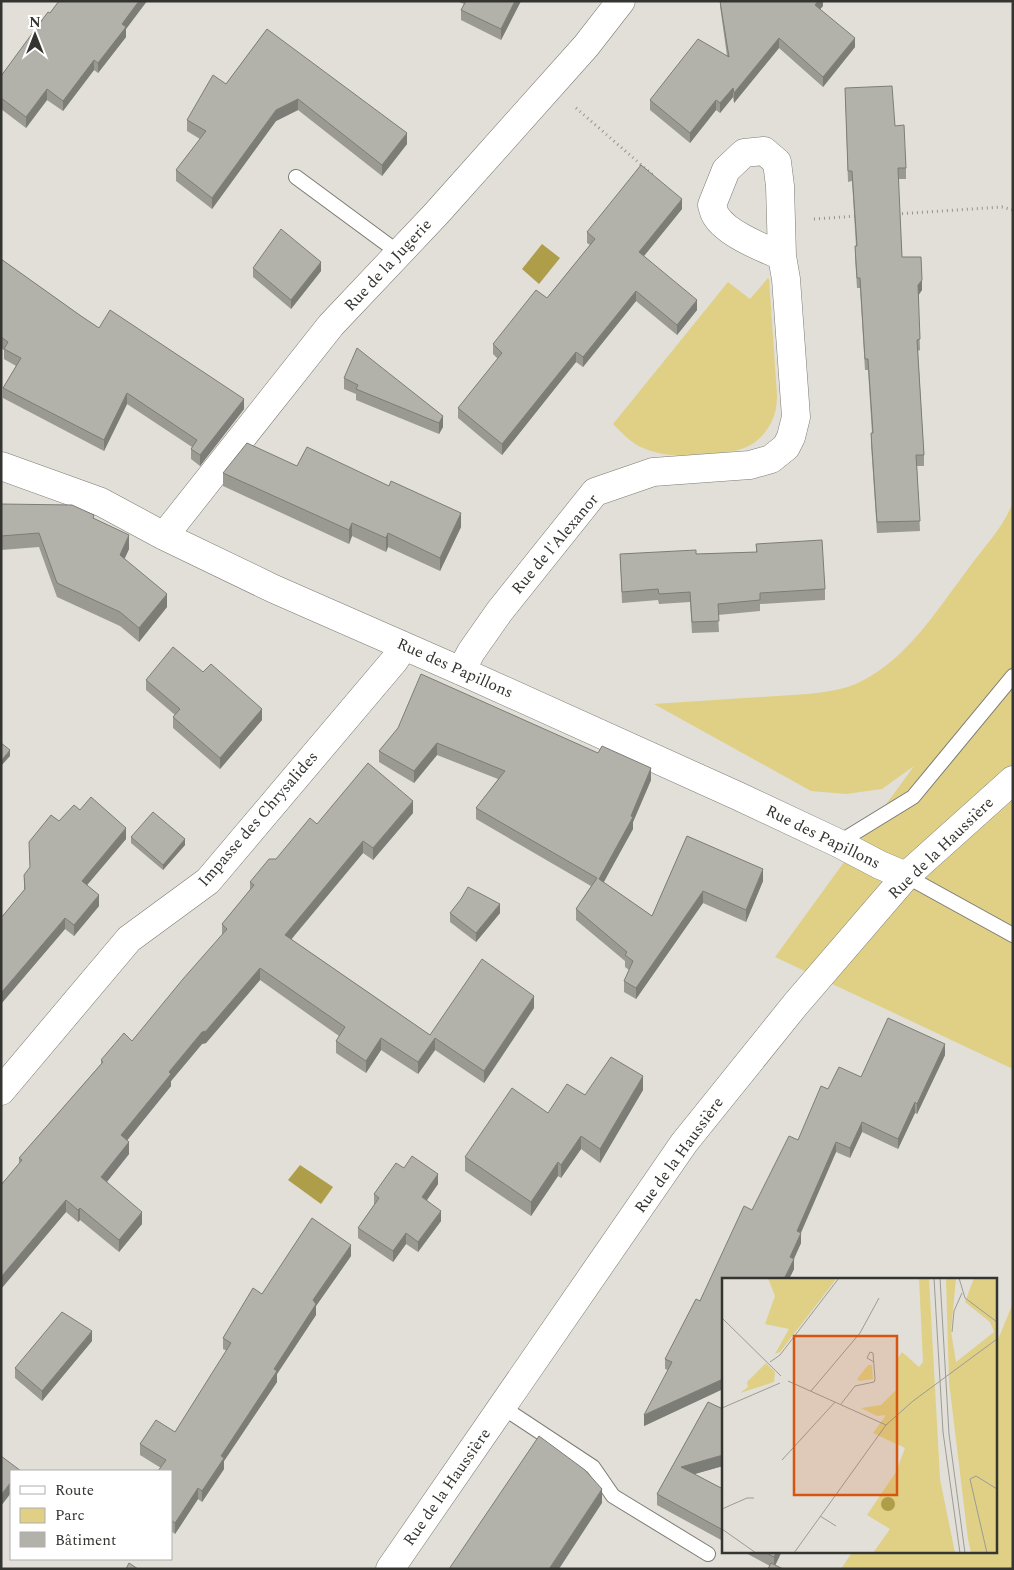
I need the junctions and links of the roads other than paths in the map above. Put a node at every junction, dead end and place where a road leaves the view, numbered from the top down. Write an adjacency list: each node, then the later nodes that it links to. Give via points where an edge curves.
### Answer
1 (621, 1): 3 (street, Rue de la Jugerie, via 586,46)
2 (296, 177): 3 (lane)
3 (399, 253): 6 (street, Rue de la Jugerie, via 331,325)
4 (782, 256): 4 (street, Rue de l'Alexanor, via 777,162 764,151 744,153 726,170 712,205 715,216 738,235); 8 (street, Rue de l'Alexanor, via 796,417 786,447 771,459 750,465 653,472 596,492 499,612)
5 (1, 466): 6 (street, Rue des Papillons, via 101,502)
6 (164, 536): 7 (street, Rue des Papillons)
7 (404, 646): 8 (street, Rue des Papillons); 14 (street, Impasse des Chrysalides, via 208,880 129,938)
8 (462, 671): 11 (street, Rue des Papillons)
9 (1013, 676): 11 (lane, via 913,797)
10 (1013, 780): 12 (street, Rue de la Haussière)
11 (838, 843): 12 (street, Rue des Papillons)
12 (906, 876): 13 (lane); 15 (street, Rue de la Haussière, via 794,1005 684,1143)
13 (1013, 935)
14 (1, 1091)
15 (502, 1407): 16 (lane, via 593,1467 613,1496); 17 (street, Rue de la Haussière)
16 (708, 1554)
17 (390, 1569)

